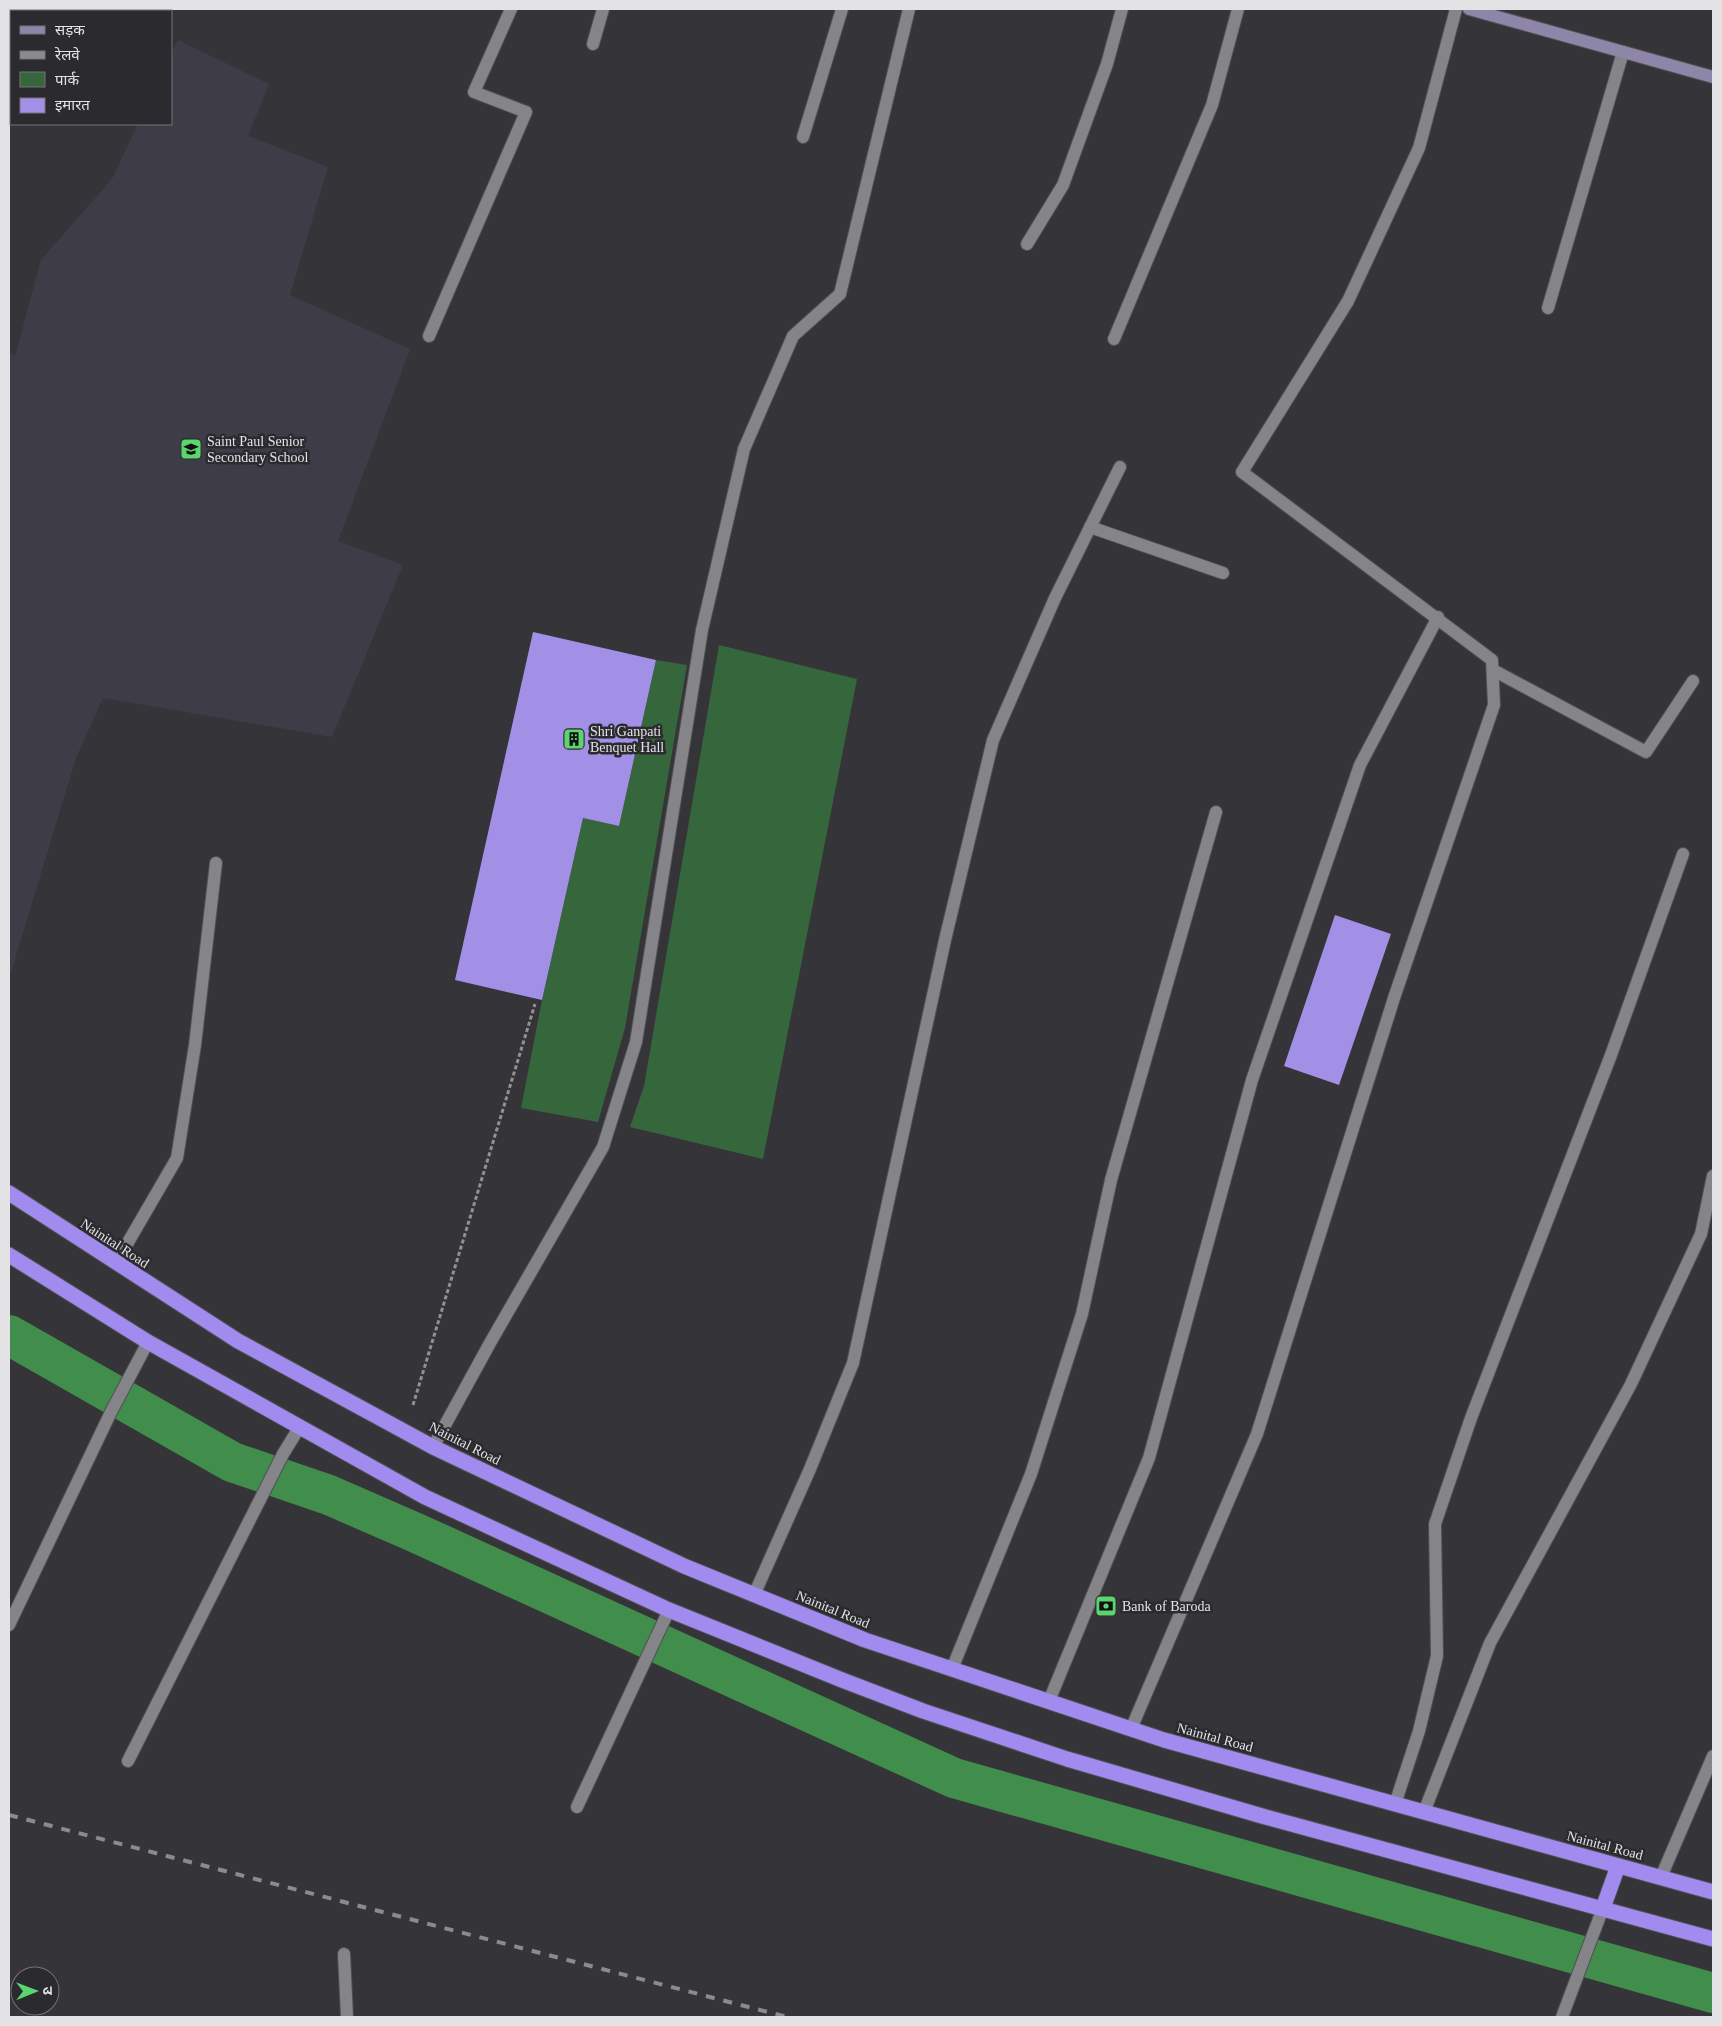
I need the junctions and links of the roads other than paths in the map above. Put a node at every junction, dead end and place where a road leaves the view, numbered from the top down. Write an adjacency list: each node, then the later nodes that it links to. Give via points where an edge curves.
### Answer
1 (511, 9): 15 (street, via 474,92 526,112)
2 (603, 9): 9 (street)
3 (842, 9): 12 (street)
4 (909, 9): 32 (street, via 840,294 793,336 744,449 702,630 636,1042 603,1148)
5 (1122, 9): 13 (street, via 1107,64 1063,185)
6 (1238, 9): 16 (street, via 1212,104)
7 (1456, 9): 20 (street, via 1420,148 1348,301 1242,472)
8 (1469, 9): 10 (main road)
9 (593, 44)
10 (1623, 52): 11 (main road); 14 (street)
11 (1713, 77)
12 (803, 138)
13 (1027, 244)
14 (1548, 308)
15 (429, 336)
16 (1114, 339)
17 (1120, 467): 18 (street)
18 (1090, 527): 19 (street); 33 (street, via 993,740 945,940 853,1363)
19 (1223, 573)
20 (1438, 617): 21 (street, via 1492,660); 37 (street, via 1360,765 1252,1080 1149,1458)
21 (1493, 670): 22 (street, via 1646,752); 38 (street, via 1494,705 1394,998 1258,1434)
22 (1693, 681)
23 (1216, 812): 36 (street, via 1111,1180 1079,1324 1031,1474)
24 (1684, 854): 41 (street, via 1608,1064 1471,1418 1435,1524 1437,1656 1419,1731)
25 (216, 863): 29 (street, via 195,1044 177,1158)
26 (1713, 1176): 43 (street, via 1701,1234 1631,1384 1490,1643)
27 (9, 1193): 29 (highway, Nainital Road)
28 (9, 1255): 30 (highway)
29 (116, 1263): 32 (highway, Nainital Road, via 238,1342)
30 (148, 1342): 31 (highway); 35 (street)
31 (299, 1428): 34 (highway, via 425,1497); 40 (street)
32 (433, 1447): 33 (highway, Nainital Road, via 684,1566)
33 (754, 1595): 36 (highway, Nainital Road, via 865,1640)
34 (669, 1610): 42 (street); 47 (highway, via 923,1711 1067,1759 1262,1816)
35 (9, 1625)
36 (952, 1669): 37 (highway, Nainital Road)
37 (1049, 1701): 38 (highway, Nainital Road)
38 (1131, 1728): 41 (highway, Nainital Road)
39 (1713, 1756): 45 (street)
40 (128, 1761)
41 (1395, 1804): 43 (highway, Nainital Road)
42 (577, 1807)
43 (1424, 1812): 44 (highway, Nainital Road)
44 (1618, 1866): 45 (highway, Nainital Road); 47 (highway)
45 (1661, 1877): 46 (highway, Nainital Road)
46 (1713, 1892)
47 (1603, 1908): 48 (highway); 51 (street)
48 (1713, 1939)
49 (344, 1954): 50 (street)
50 (347, 2017)
51 (1562, 2017)

